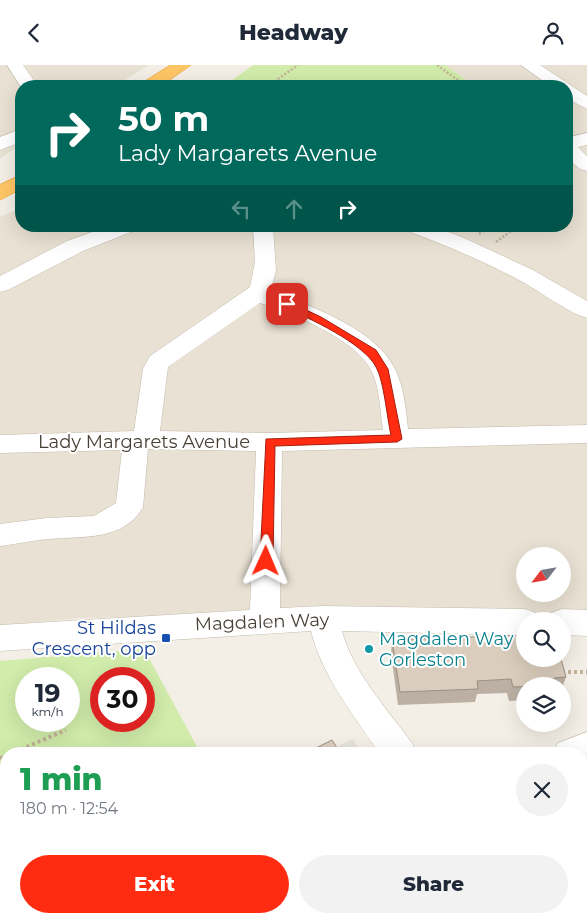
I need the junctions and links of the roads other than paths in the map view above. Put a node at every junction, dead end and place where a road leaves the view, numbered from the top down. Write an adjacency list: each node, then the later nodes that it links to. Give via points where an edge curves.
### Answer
1 (530, 65): 8 (street)
2 (17, 67): 4 (street); 5 (street)
3 (189, 68): 6 (highway); 7 (highway)
4 (0, 74)
5 (26, 80)
6 (163, 80)
7 (177, 80)
8 (552, 80)
9 (573, 95): 10 (street)
10 (587, 104)
11 (15, 138): 14 (street)
12 (587, 139): 13 (street)
13 (573, 141)
14 (0, 144)
15 (573, 155): 16 (street)
16 (587, 165)
17 (15, 169): 18 (highway)
18 (0, 178)
19 (15, 185): 20 (highway)
20 (0, 194)
21 (113, 232): 24 (street, via 76,246)
22 (263, 232): 25 (street, via 265,277 263,288)
23 (430, 232): 26 (street, via 512,269)
24 (0, 285)
25 (257, 295): 28 (street, via 287,304 318,319 372,352 383,369); 29 (street, via 159,362)
26 (587, 311)
27 (587, 434): 28 (street, Lady Margarets Avenue)
28 (397, 439): 30 (street, Lady Margarets Avenue)
29 (141, 440): 30 (street, Lady Margarets Avenue); 31 (street, Lady Margarets Avenue); 32 (street, via 129,507 110,522 85,529 54,528)
30 (269, 442): 34 (street)
31 (0, 444)
32 (0, 535)
33 (323, 618): 34 (street, Magdalen Way); 35 (street, Magdalen Way); 39 (street, via 331,649)
34 (265, 620): 38 (street, Magdalen Way)
35 (516, 622)
36 (571, 623): 37 (street)
37 (587, 623)
38 (0, 637)
39 (395, 747)

